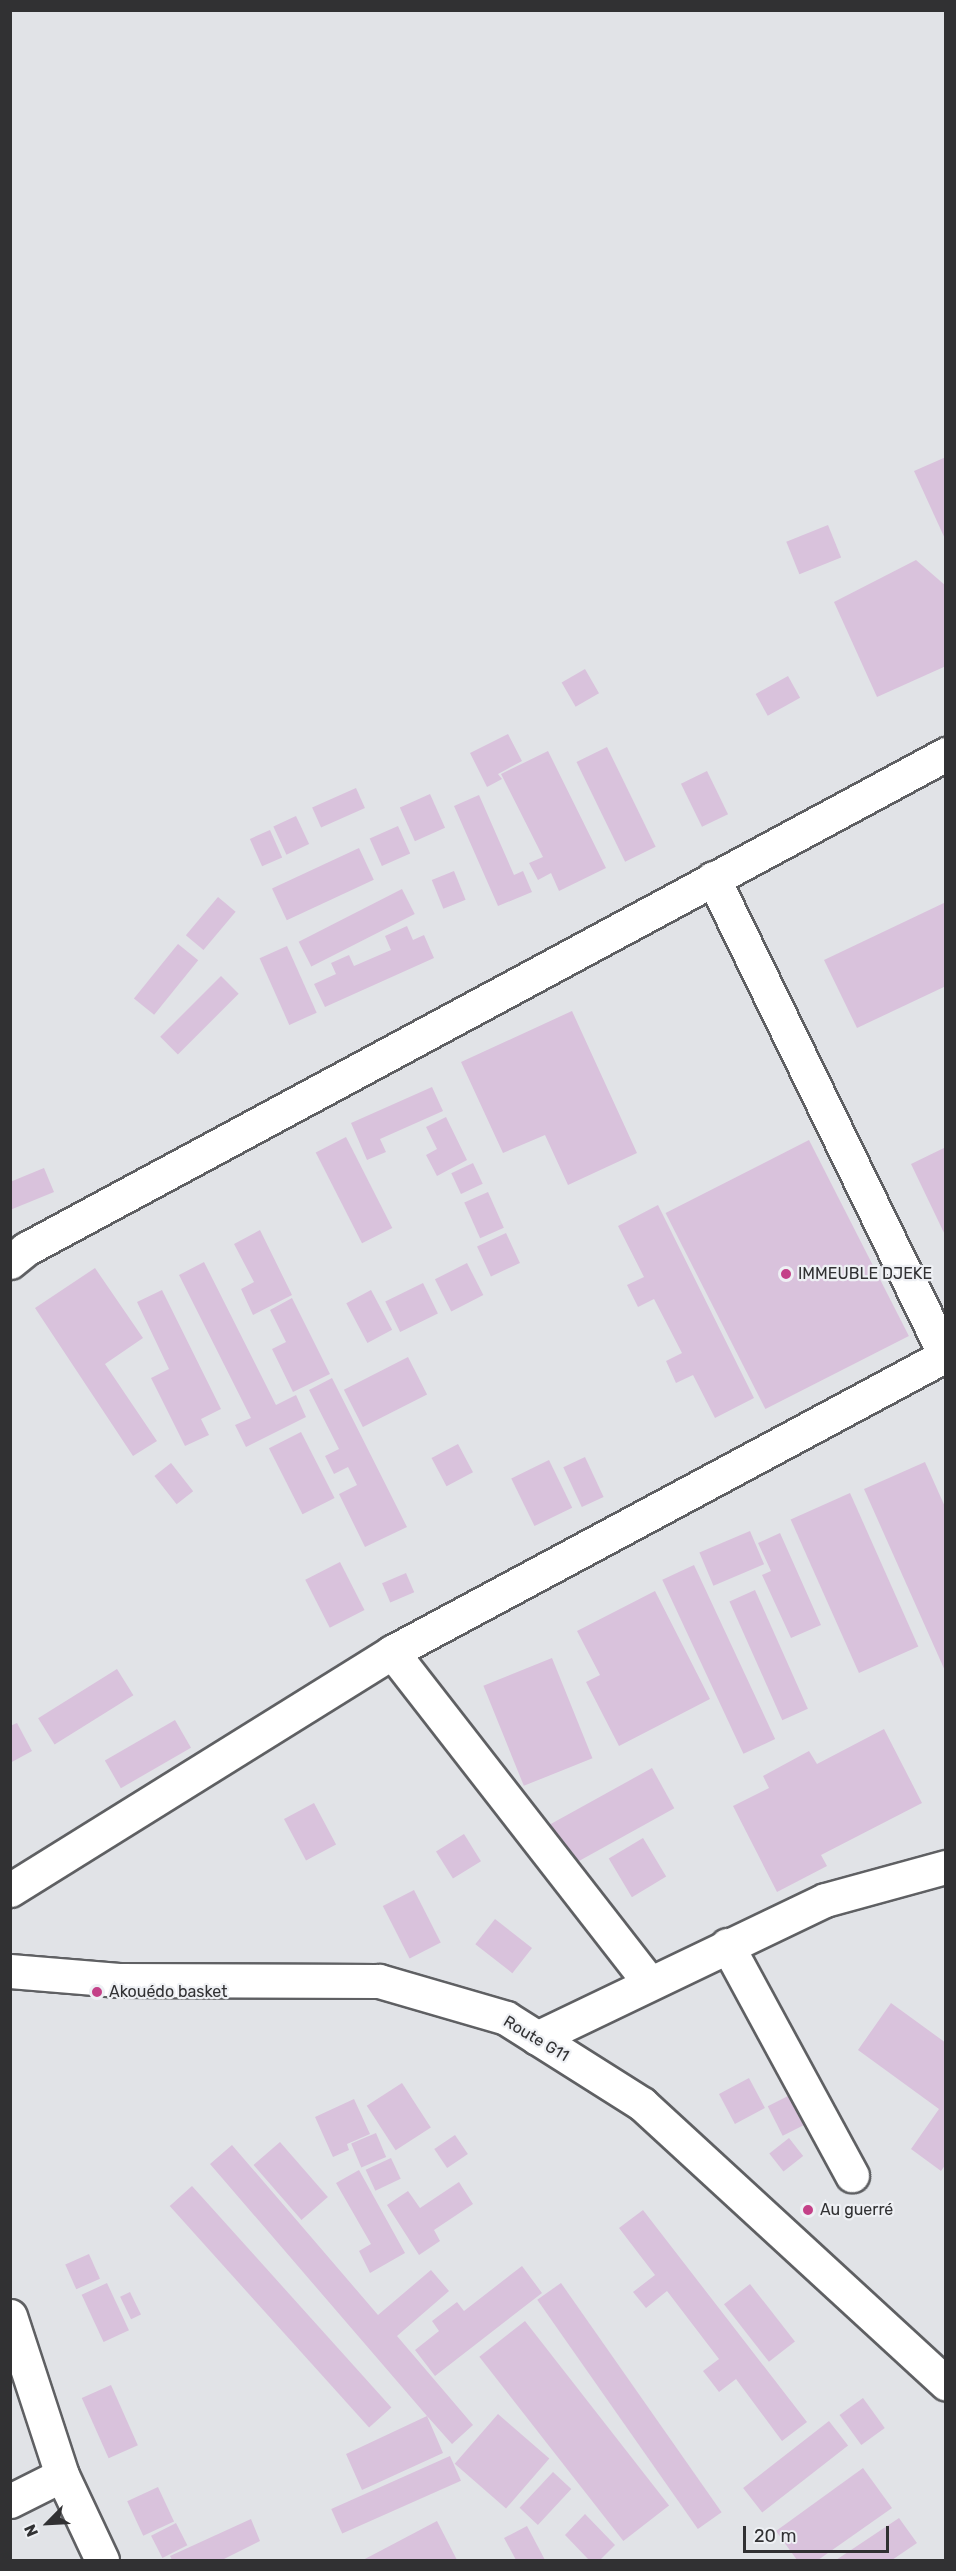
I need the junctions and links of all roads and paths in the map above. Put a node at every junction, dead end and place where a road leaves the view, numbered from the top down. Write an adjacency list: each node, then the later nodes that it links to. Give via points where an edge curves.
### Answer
1 (945, 754): 2 (street)
2 (713, 878): 3 (street, via 26,1249); 4 (street)
3 (10, 1262)
4 (945, 1355): 5 (street)
5 (392, 1652): 7 (street); 10 (street)
6 (945, 1867): 8 (street, via 825,1900)
7 (10, 1890)
8 (727, 1945): 10 (street); 12 (street)
9 (10, 1971): 11 (street, Route G11, via 119,1980 379,1981 506,2018)
10 (649, 1982): 11 (street)
11 (537, 2038): 14 (street, Route G11, via 642,2104)
12 (852, 2175)
13 (10, 2316): 15 (street)
14 (945, 2384)
15 (62, 2475): 16 (street); 17 (street)
16 (10, 2501)
17 (102, 2560)

